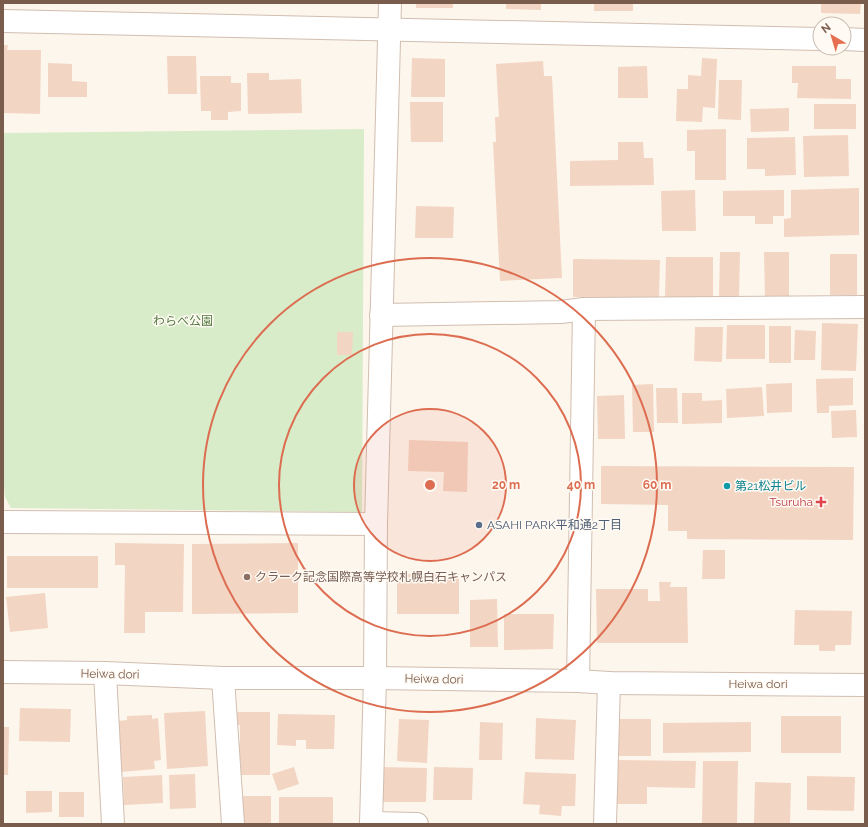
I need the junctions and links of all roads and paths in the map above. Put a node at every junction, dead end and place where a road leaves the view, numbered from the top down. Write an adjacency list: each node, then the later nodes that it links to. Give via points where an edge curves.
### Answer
1 (390, 3): 3 (street)
2 (3, 21): 3 (street)
3 (390, 29): 4 (street); 9 (street)
4 (812, 39)
5 (852, 39): 6 (street)
6 (865, 40)
7 (865, 307): 8 (street)
8 (584, 309): 9 (street, via 561,312); 17 (street)
9 (381, 315): 11 (street)
10 (3, 522): 11 (street)
11 (376, 524): 16 (street)
12 (3, 665): 13 (street)
13 (3, 672): 14 (street, Heiwa dori)
14 (105, 673): 15 (street, Heiwa dori); 20 (street)
15 (223, 678): 16 (street, Heiwa dori); 21 (street)
16 (375, 678): 17 (street, Heiwa dori); 22 (street)
17 (578, 682): 18 (street, Heiwa dori)
18 (609, 683): 19 (street, Heiwa dori); 24 (street)
19 (865, 685)
20 (113, 824)
21 (233, 824)
22 (371, 824): 23 (street)
23 (417, 824)
24 (605, 824)

